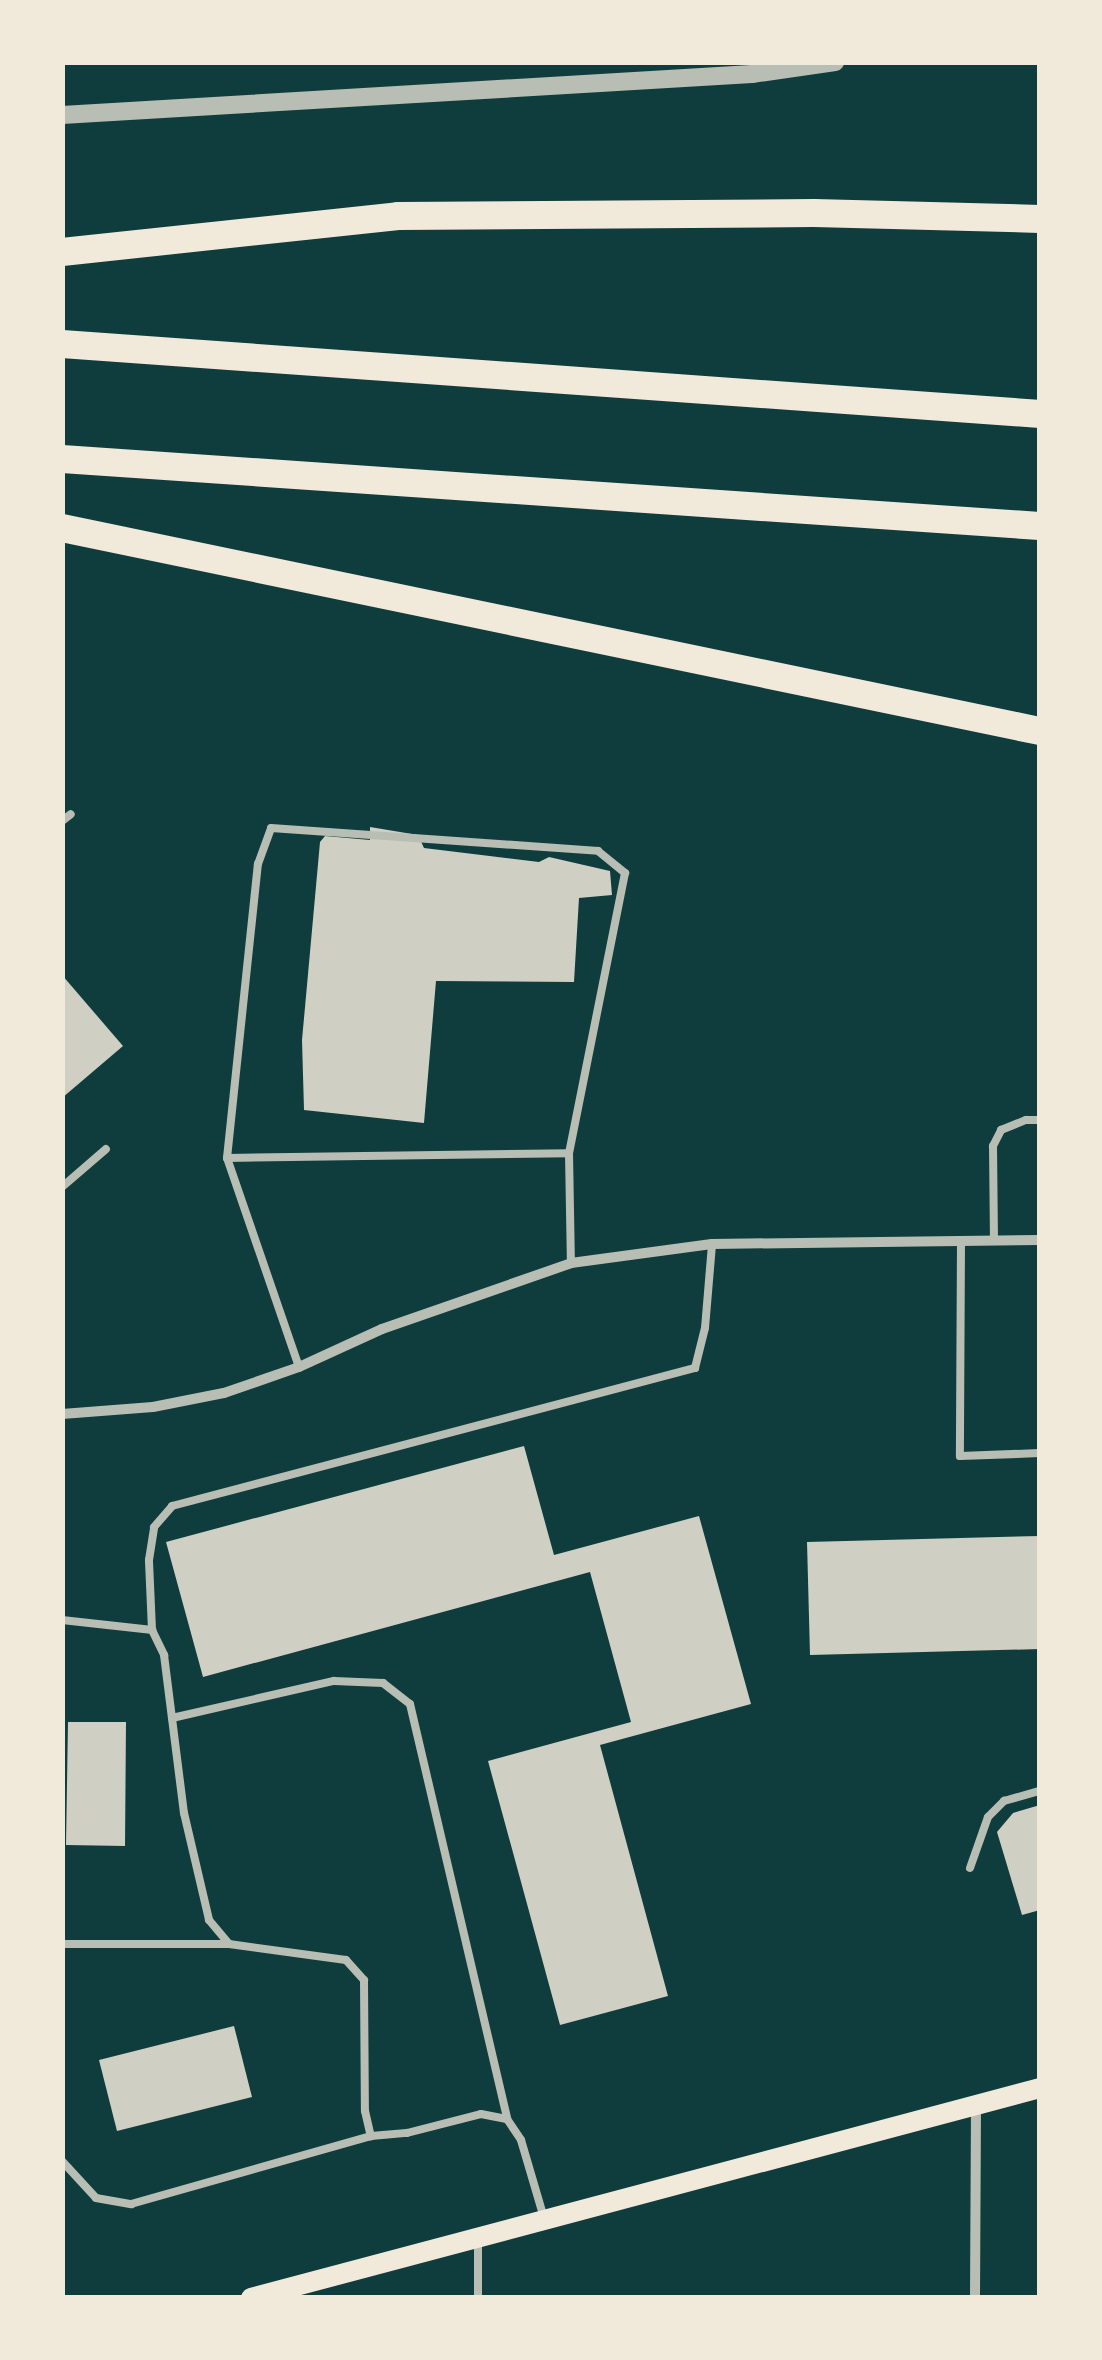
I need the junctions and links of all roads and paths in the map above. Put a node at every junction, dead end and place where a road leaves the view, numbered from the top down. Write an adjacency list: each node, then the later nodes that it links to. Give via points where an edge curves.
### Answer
1 (836, 62): 2 (street, via 752,74)
2 (62, 115)
3 (1040, 219): 4 (highway, via 398,216)
4 (62, 252)
5 (62, 344): 6 (highway)
6 (1040, 414)
7 (62, 460): 8 (highway)
8 (1040, 526)
9 (62, 528): 10 (highway)
10 (1040, 730)
11 (70, 814): 12 (lane)
12 (62, 821)
13 (1040, 1120): 20 (lane, via 1001,1130 992,1146)
14 (106, 1149): 17 (lane)
15 (568, 1154): 16 (lane); 16 (lane, via 625,872 598,851 270,828 258,864); 22 (lane)
16 (227, 1158): 23 (lane)
17 (62, 1187)
18 (1040, 1240): 20 (street)
19 (961, 1242): 20 (street); 21 (street); 25 (lane, via 960,1456)
20 (994, 1242)
21 (712, 1244): 22 (street); 27 (lane, via 695,1368 172,1506 154,1527)
22 (571, 1263): 23 (street, via 382,1329)
23 (299, 1367): 24 (street, via 224,1393)
24 (62, 1414)
25 (1040, 1453)
26 (62, 1620): 27 (lane)
27 (152, 1630): 28 (lane, via 164,1655)
28 (172, 1718): 32 (lane, via 195,1876 209,1920); 35 (lane, via 334,1681 383,1683 410,1704)
29 (1040, 1792): 30 (lane, via 1004,1802 988,1817)
30 (970, 1868)
31 (62, 1944): 32 (lane)
32 (230, 1944): 36 (lane, via 346,1960 364,1980)
33 (1040, 2088): 34 (main road)
34 (976, 2104): 38 (main road); 43 (street)
35 (507, 2119): 36 (lane, via 481,2114); 38 (lane, via 521,2140)
36 (371, 2136): 37 (lane, via 131,2204 96,2198)
37 (62, 2161)
38 (544, 2220): 39 (main road)
39 (478, 2238): 40 (main road); 42 (lane)
40 (282, 2294): 41 (main road)
41 (251, 2298)
42 (478, 2298)
43 (975, 2298)

